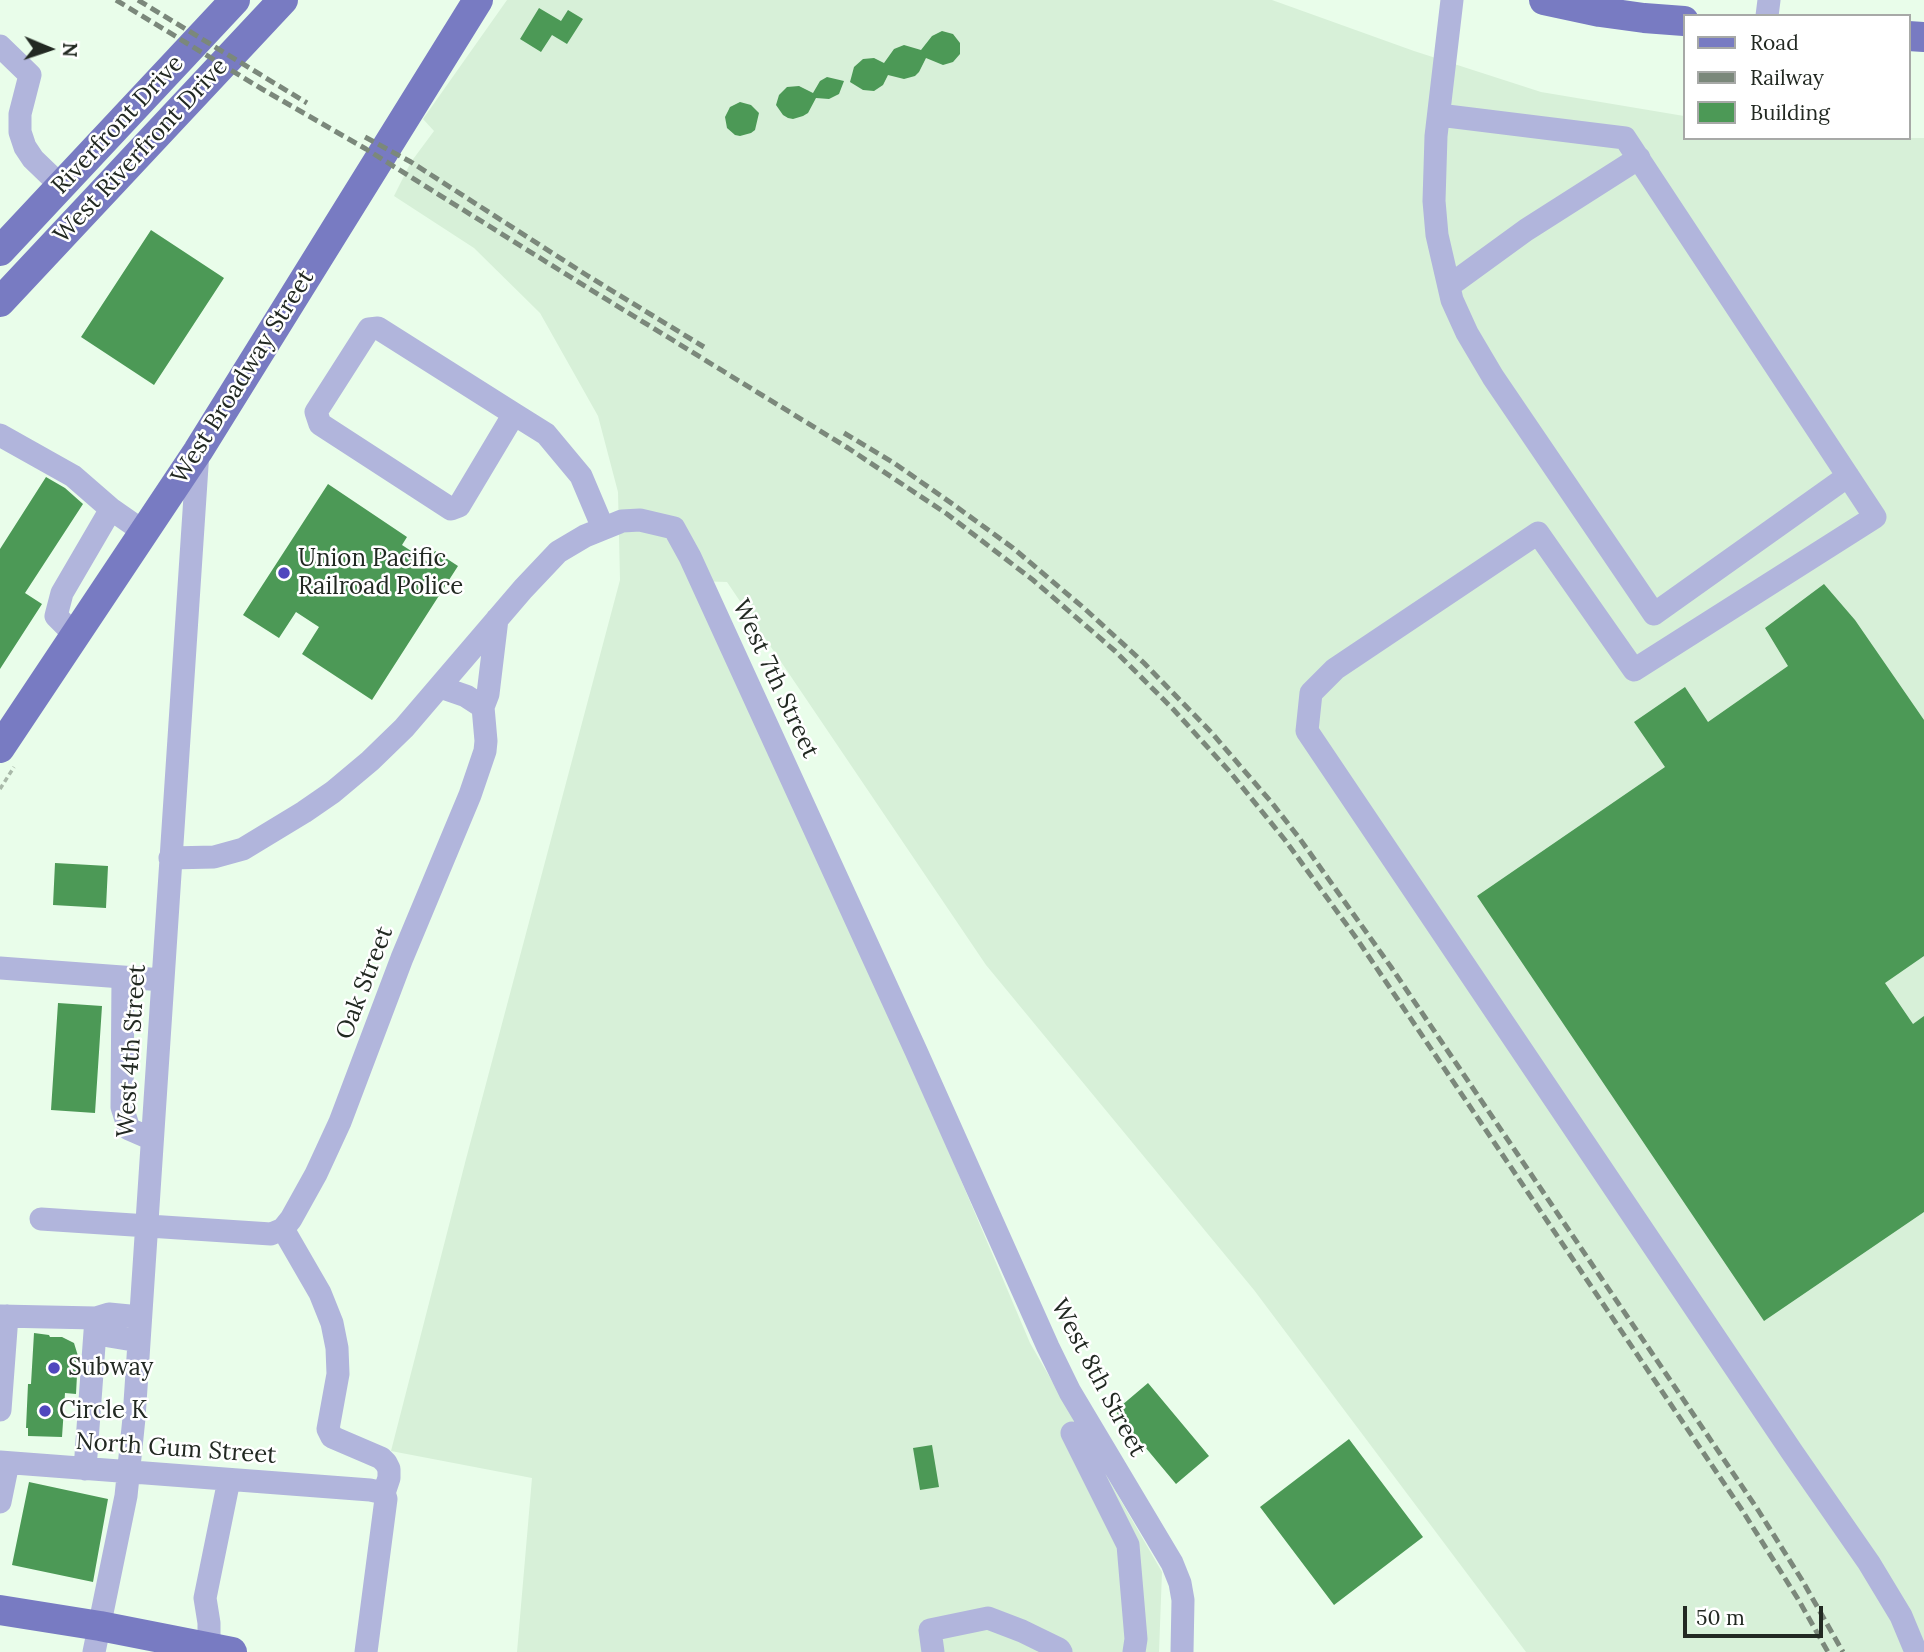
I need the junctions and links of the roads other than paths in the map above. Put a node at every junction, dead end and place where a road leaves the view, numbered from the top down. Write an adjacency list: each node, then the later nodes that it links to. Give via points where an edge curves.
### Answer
1 (235, 0): 10 (main road, Riverfront Drive)
2 (283, 0): 13 (main road, West Riverfront Drive)
3 (478, 0): 16 (main road, West Broadway Street)
4 (1452, 0): 8 (street)
5 (1545, 0): 6 (main road, via 1600,12)
6 (1682, 21)
7 (0, 46): 10 (street, via 30,75 20,114 25,147)
8 (1439, 115): 9 (street, via 1625,138); 12 (street, via 1434,201)
9 (1639, 158): 12 (street); 17 (street)
10 (61, 186): 11 (main road, Riverfront Drive)
11 (0, 251)
12 (1449, 286): 17 (street, via 1466,333 1493,377 1654,614)
13 (0, 302)
14 (514, 414): 14 (street, via 378,328 369,329 316,412 320,424 451,509 459,506); 19 (street, via 546,434 581,476)
15 (0, 435): 18 (street, via 72,476)
16 (198, 451): 20 (main road, West Broadway Street); 26 (street, West 4th Street)
17 (1848, 476): 55 (street, via 1875,517 1634,670 1538,533 1335,670 1311,694 1307,731 1869,1563)
18 (111, 509): 20 (street); 22 (street, via 62,593 56,616)
19 (603, 528): 21 (street, West 7th Street, via 558,552); 30 (street, West 7th Street, via 640,520 674,528 680,538)
20 (144, 532): 22 (main road, West Broadway Street)
21 (497, 619): 23 (street, West 7th Street); 24 (street, Oak Street)
22 (75, 635): 25 (main road, West Broadway Street)
23 (440, 687): 24 (street); 26 (street, via 369,761 333,792 273,832 214,857)
24 (483, 707): 34 (street, Oak Street, via 485,751 470,795 340,1122)
25 (0, 748)
26 (170, 858): 29 (street, West 4th Street)
27 (0, 968): 28 (street)
28 (123, 977): 29 (street); 31 (street, via 122,1107 129,1129)
29 (163, 980): 31 (street, West 4th Street)
30 (951, 1130): 54 (street, West 8th Street, via 1070,1392 1176,1573 1183,1600)
31 (152, 1139): 33 (street, West 4th Street)
32 (41, 1219): 33 (street)
33 (146, 1226): 34 (street, via 271,1234); 36 (street, West 4th Street)
34 (283, 1229): 45 (street, via 332,1323 338,1374 328,1429 332,1437 386,1463 389,1478)
35 (4, 1316): 37 (street); 39 (street)
36 (141, 1317): 37 (street, via 109,1314); 38 (street, West 4th Street)
37 (96, 1318): 38 (street, via 98,1327 110,1336); 42 (street)
38 (139, 1341): 43 (street, West 4th Street)
39 (0, 1410)
40 (1072, 1433): 53 (street, via 1128,1545)
41 (4, 1462): 42 (street, North Gum Street); 46 (street)
42 (85, 1469): 43 (street, North Gum Street)
43 (129, 1472): 44 (street, North Gum Street); 48 (street, West 4th Street)
44 (229, 1480): 45 (street, North Gum Street); 49 (street, via 205,1598 209,1623)
45 (384, 1493): 50 (street)
46 (0, 1502)
47 (0, 1610): 48 (main road)
48 (97, 1639): 49 (main road)
49 (225, 1651)
50 (366, 1652)
51 (933, 1652): 52 (street, via 930,1630 988,1618)
52 (1061, 1652)
53 (1135, 1652)
54 (1182, 1652)
55 (1916, 1652)

